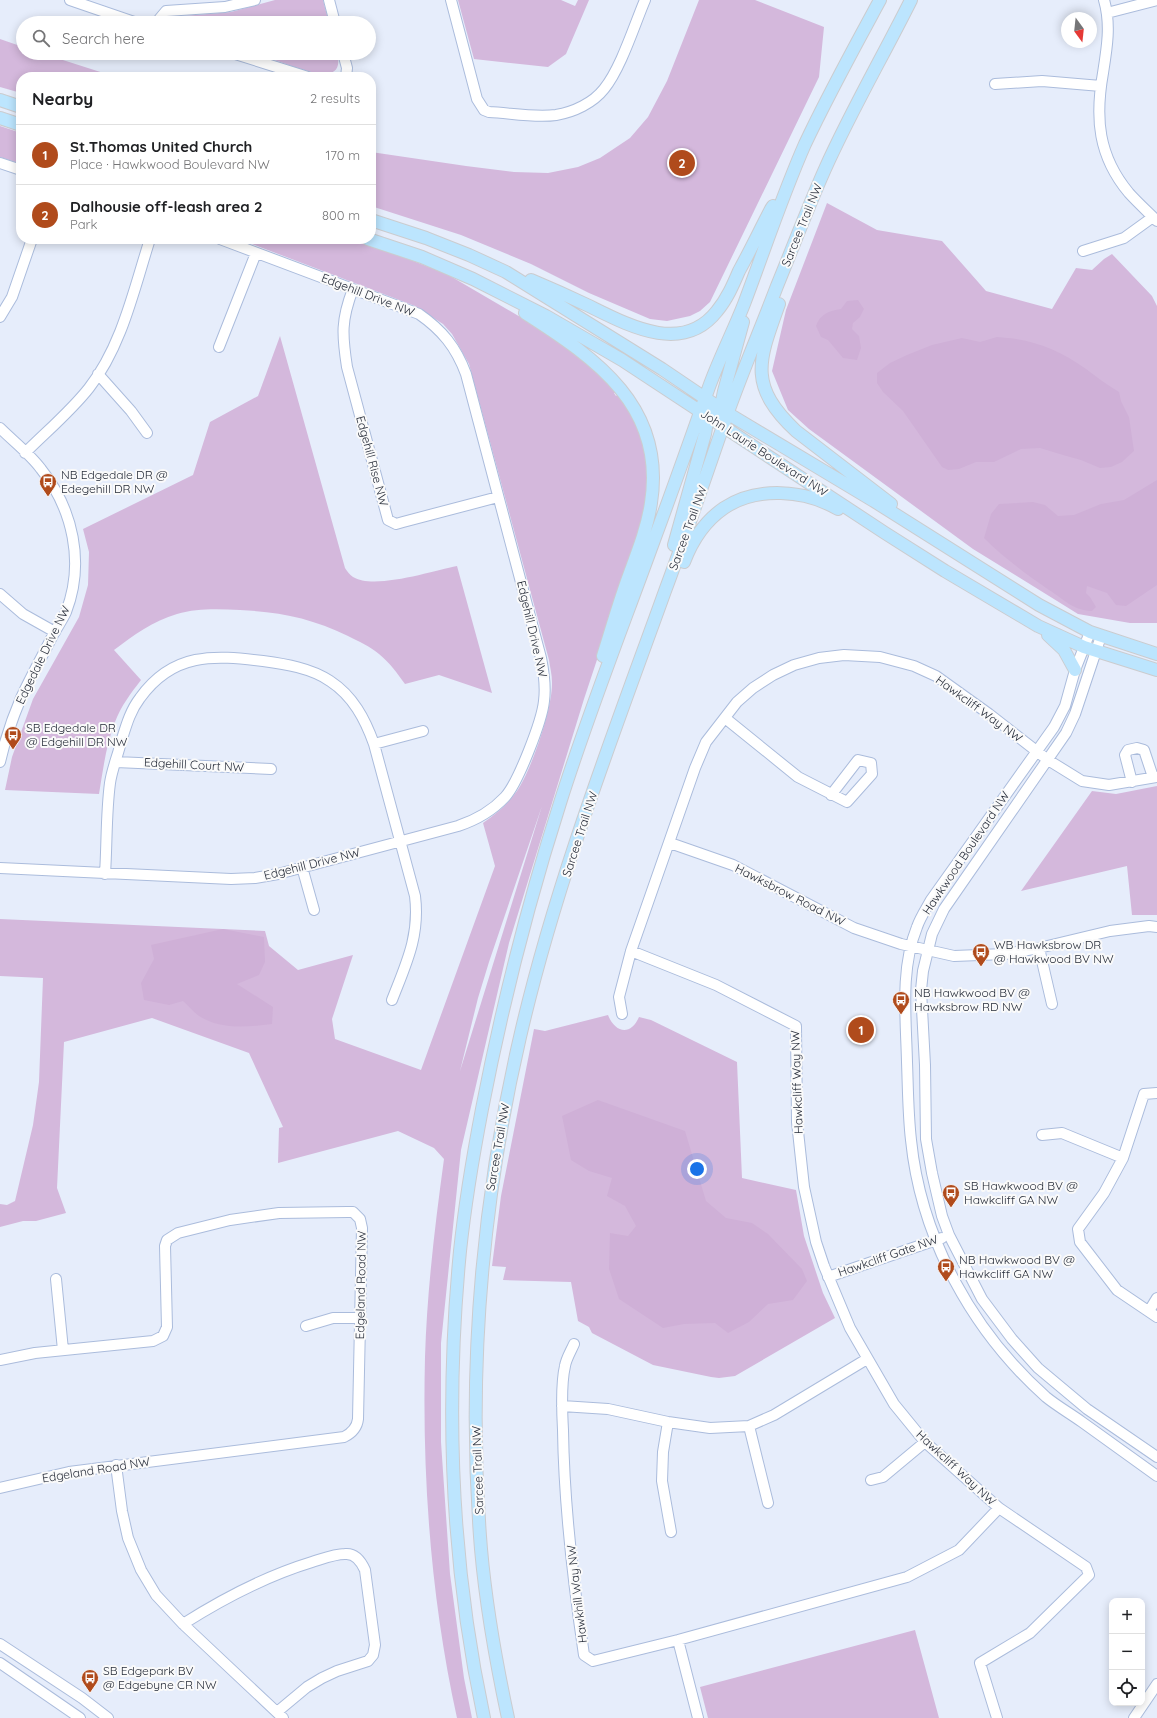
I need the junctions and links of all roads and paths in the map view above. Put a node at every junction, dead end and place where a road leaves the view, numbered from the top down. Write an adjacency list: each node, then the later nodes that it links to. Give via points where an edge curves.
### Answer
1 (70, 0): 11 (street)
2 (255, 0): 12 (street, via 225,7 166,11)
3 (329, 0): 13 (street)
4 (451, 0): 5 (street, via 479,105 489,112 548,115 570,112 604,90 613,76)
5 (645, 0)
6 (880, 0): 26 (main road, via 806,142)
7 (911, 0): 27 (main road, Sarcee Trail NW)
8 (1104, 0): 10 (street)
9 (1157, 0): 10 (street)
10 (1107, 13): 19 (street, via 1108,37)
11 (117, 16)
12 (162, 16)
13 (333, 16)
14 (254, 60): 16 (street)
15 (346, 60): 17 (street)
16 (292, 72)
17 (347, 72)
18 (995, 84): 19 (street, via 1042,81)
19 (1101, 86): 28 (street, via 1099,120 1106,154 1123,185)
20 (0, 100): 21 (main road)
21 (16, 105)
22 (0, 118): 23 (main road)
23 (16, 123)
24 (0, 163): 25 (street)
25 (16, 168)
26 (782, 199): 36 (main road, via 771,209 718,311 695,329 680,333 658,333 628,325 522,276); 39 (main road)
27 (811, 200): 44 (main road, Sarcee Trail NW); 51 (main road, via 805,230 762,356 761,374 764,388 772,404 796,431 875,491)
28 (1155, 219): 34 (street, via 1124,238)
29 (376, 222): 36 (main road, John Laurie Boulevard NW, via 426,238)
30 (376, 242): 38 (main road, John Laurie Boulevard NW, via 422,257)
31 (30, 244): 40 (street, via 12,297)
32 (148, 244): 42 (street, via 112,350)
33 (233, 244): 35 (street, Edgehill Drive NW)
34 (1083, 251)
35 (256, 253): 37 (street, Edgehill Drive NW); 41 (street)
36 (506, 272): 43 (main road, John Laurie Boulevard NW)
37 (353, 290): 50 (street, Edgehill Drive NW, via 419,314 450,341 466,374); 50 (street, Edgehill Rise NW, via 344,318 344,346 349,374 388,520 396,524)
38 (498, 292): 45 (main road, John Laurie Boulevard NW, via 546,316 622,360); 63 (main road, via 500,298 549,328 593,361 615,382 637,412 654,463 651,504 645,530 595,680)
39 (744, 302): 43 (main road); 44 (main road, via 744,318 724,391)
40 (0, 317)
41 (220, 347)
42 (98, 374): 48 (street); 49 (street, via 89,388)
43 (706, 398): 44 (main road, John Laurie Boulevard NW); 45 (main road, via 709,406)
44 (724, 411): 46 (main road, via 719,419); 51 (main road, John Laurie Boulevard NW)
45 (705, 415): 46 (main road, John Laurie Boulevard NW); 53 (main road, via 686,506 669,561); 63 (main road, Sarcee Trail NW)
46 (723, 427): 52 (main road, John Laurie Boulevard NW); 53 (main road, Sarcee Trail NW)
47 (0, 428): 49 (street, Edgedale Drive NW)
48 (147, 433)
49 (25, 453): 56 (street, Edgedale Drive NW, via 40,467 54,486 71,527 75,550 72,595)
50 (498, 497): 76 (street, Edgehill Drive NW, via 544,673 544,703 519,774 506,796 476,819)
51 (919, 529): 57 (main road, John Laurie Boulevard NW, via 1039,605)
52 (885, 533): 55 (main road, John Laurie Boulevard NW); 64 (main road, via 832,506 794,494 769,493 751,496 724,508 699,533 690,547 639,685)
53 (668, 584): 64 (main road, Sarcee Trail NW)
54 (0, 594): 56 (street, via 23,614)
55 (1038, 626): 58 (main road, John Laurie Boulevard NW); 61 (main road, via 1064,650)
56 (55, 632): 70 (street, Edgedale Drive NW, via 21,698 5,740)
57 (1096, 634): 58 (street, Hawkwood Boulevard NW); 59 (street, Hawkwood Boulevard NW); 60 (main road, John Laurie Boulevard NW)
58 (1084, 647): 59 (main road, John Laurie Boulevard NW); 61 (street, Hawkwood Boulevard NW)
59 (1096, 651): 62 (main road, John Laurie Boulevard NW); 69 (street, Hawkwood Boulevard NW, via 1075,714)
60 (1157, 654)
61 (1074, 670): 68 (street, Hawkwood Boulevard NW, via 1064,706 1054,727)
62 (1157, 670)
63 (594, 702): 129 (main road, Sarcee Trail NW, via 531,898 492,1056 474,1150 460,1248 454,1324 452,1416 455,1500 465,1615)
64 (625, 702): 130 (main road, Sarcee Trail NW, via 543,949 518,1046 489,1199 480,1278 476,1371 477,1494 490,1626)
65 (725, 718): 68 (street, Hawkcliff Way NW, via 737,702 753,688 794,666 819,658 844,655 880,657 914,666 936,676); 75 (street, via 798,777); 77 (street, Hawkcliff Way NW, via 706,742)
66 (423, 731): 67 (street)
67 (374, 744): 71 (street, via 368,726 358,709 330,680 288,665 211,657 178,666 161,676 146,690 129,718); 76 (street)
68 (1036, 751): 69 (street, Hawkcliff Way NW); 83 (street, Hawkwood Boulevard NW, via 931,900 917,927)
69 (1048, 760): 74 (street, Hawkcliff Way NW, via 1082,781 1109,785); 86 (street, Hawkwood Boulevard NW, via 944,909)
70 (0, 762)
71 (116, 762): 72 (street, Edgehill Court NW); 80 (street, via 110,782)
72 (271, 769)
73 (1155, 777): 74 (street, Hawkcliff Way NW); 74 (street, via 1144,750 1137,748 1128,750 1125,755)
74 (1132, 782)
75 (831, 795)
76 (400, 841): 79 (street, Edgehill Drive NW); 87 (street, via 414,896 416,925 410,952)
77 (670, 843): 83 (street, Hawksbrow Road NW, via 733,865 854,928); 85 (street, Hawkcliff Way NW)
78 (0, 868): 80 (street, Edgehill Drive NW)
79 (302, 868): 80 (street, Edgehill Drive NW, via 255,878 231,879); 81 (street)
80 (106, 874)
81 (314, 910)
82 (1157, 927): 84 (street, Hawksbrow Road NW, via 1110,931)
83 (911, 946): 86 (street, Hawksbrow Road NW); 94 (street, Hawkwood Boulevard NW, via 906,987 911,1141 917,1176)
84 (1039, 948): 86 (street, Hawksbrow Road NW, via 983,956 954,956); 88 (street)
85 (631, 951): 89 (street, via 620,997); 95 (street, Hawkcliff Way NW, via 716,985 796,1026 797,1122 804,1187 816,1242)
86 (927, 951): 93 (street, Hawkwood Boulevard NW, via 921,990 926,1138 935,1187)
87 (392, 1000)
88 (1052, 1004)
89 (622, 1014)
90 (1157, 1094): 92 (street, via 1144,1094)
91 (1042, 1135): 92 (street, via 1062,1133)
92 (1123, 1158): 98 (street, via 1104,1193 1078,1229 1080,1242 1117,1290)
93 (949, 1235): 94 (street, Hawkcliff Gate NW); 106 (street, Hawkwood Boulevard NW, via 982,1299 1012,1339 1038,1368)
94 (935, 1240): 95 (street, Hawkcliff Gate NW); 107 (street, Hawkwood Boulevard NW, via 969,1306 1001,1350 1048,1398)
95 (828, 1277): 103 (street, Hawkcliff Way NW, via 850,1328)
96 (56, 1279): 102 (street)
97 (1157, 1298): 98 (street)
98 (1153, 1314)
99 (360, 1318): 100 (street, via 333,1318); 102 (street, Edgeland Road NW, via 360,1219 352,1212 257,1216 190,1229 172,1235 167,1240 164,1253 168,1327 163,1336 153,1341); 112 (street, Edgeland Road NW, via 358,1419 350,1434)
100 (306, 1326)
101 (574, 1344): 105 (street, Hawkhill Way NW, via 565,1366)
102 (63, 1350): 104 (street, Edgeland Road NW)
103 (867, 1359): 109 (street, via 774,1415); 110 (street, Hawkcliff Way NW, via 894,1404)
104 (0, 1360)
105 (562, 1406): 108 (street, via 608,1409); 120 (street, Hawkhill Way NW, via 567,1507 584,1655 593,1661)
106 (1087, 1409): 107 (street); 111 (street, Hawkwood Boulevard NW)
107 (1079, 1420): 113 (street, Hawkwood Boulevard NW)
108 (668, 1422): 109 (street, via 710,1428); 118 (street, via 662,1481)
109 (749, 1426): 116 (street)
110 (925, 1442): 114 (street, via 883,1477); 117 (street, Hawkcliff Way NW)
111 (1157, 1457)
112 (116, 1465): 115 (street, Edgeland Road NW, via 68,1472); 119 (street, via 124,1523 141,1570 156,1595)
113 (1157, 1476)
114 (871, 1480)
115 (0, 1488)
116 (768, 1503)
117 (999, 1508): 120 (street, Hawkhill Way NW, via 959,1550 907,1576); 132 (street, Hawkcliff Way NW, via 1086,1567 1089,1575 1030,1632 980,1663)
118 (671, 1532)
119 (183, 1624): 126 (street); 126 (street, via 228,1596 278,1573 345,1554 358,1559 365,1570 375,1645 373,1655 364,1663 337,1671 307,1687)
120 (678, 1640): 131 (street)
121 (0, 1644): 128 (street)
122 (0, 1663): 127 (street)
123 (1157, 1684): 124 (street)
124 (1145, 1697)
125 (1138, 1706): 133 (street)
126 (280, 1715)
127 (80, 1718)
128 (108, 1718)
129 (484, 1718)
130 (508, 1718)
131 (698, 1718)
132 (997, 1718)
133 (1134, 1718)

